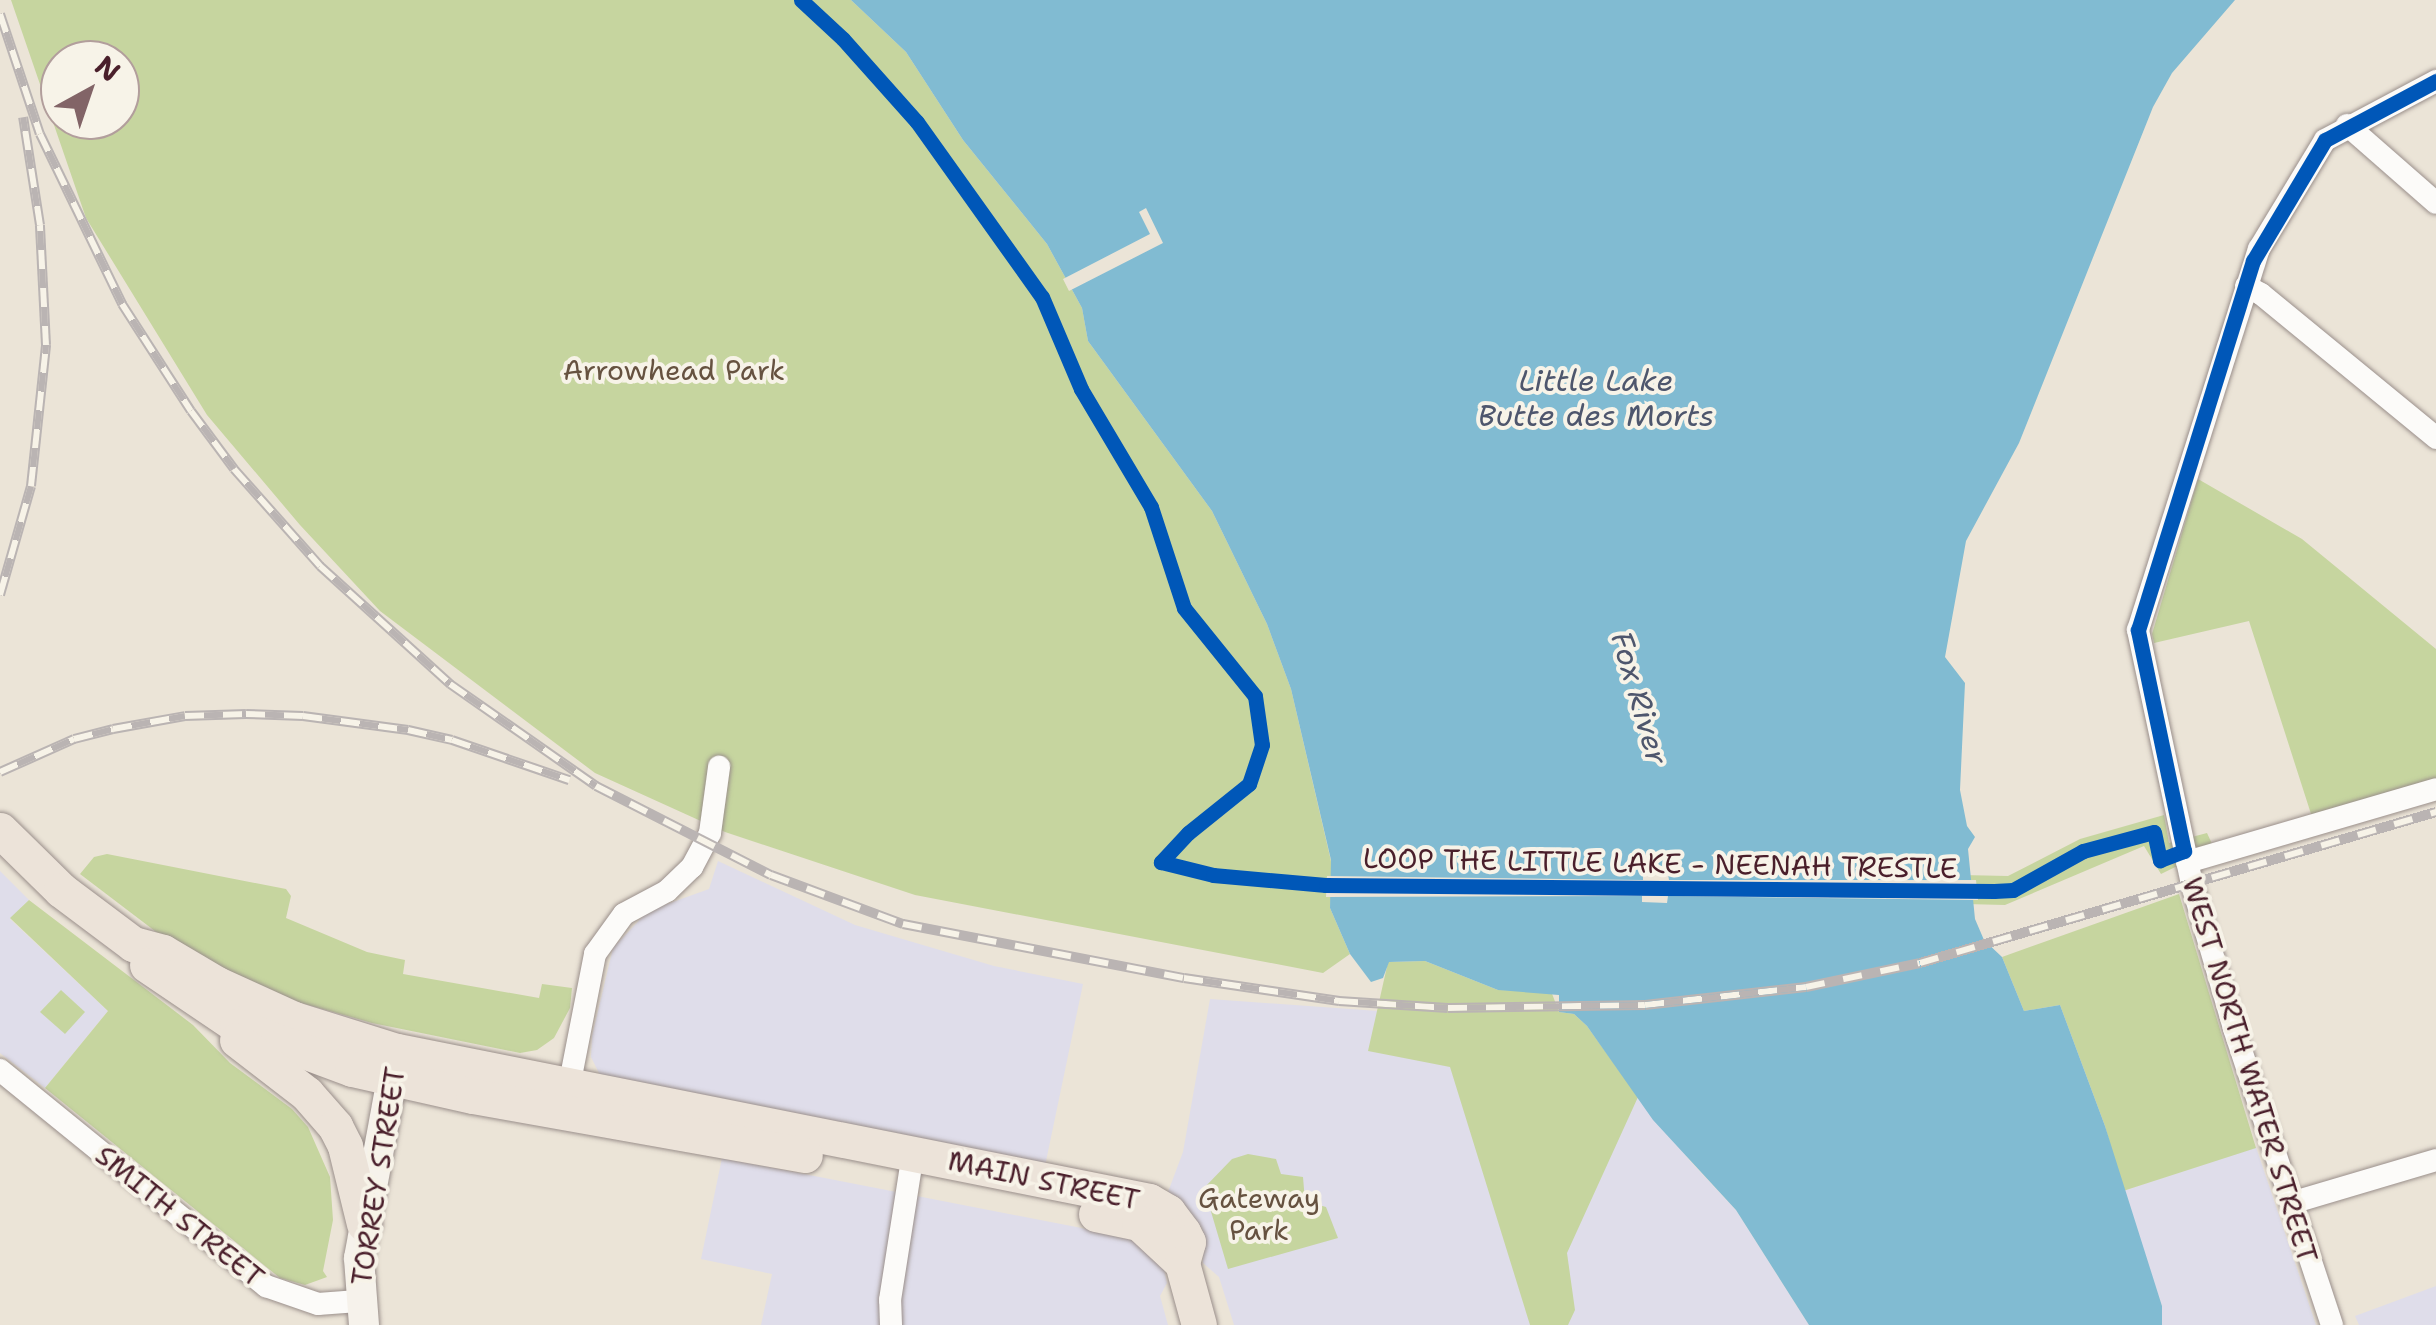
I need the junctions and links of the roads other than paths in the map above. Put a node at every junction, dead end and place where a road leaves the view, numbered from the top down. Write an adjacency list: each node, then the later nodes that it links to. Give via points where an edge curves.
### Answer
1 (2436, 81): 2 (street, WEST NORTH WATER STREET)
2 (2348, 125): 3 (street); 4 (street, WEST NORTH WATER STREET, via 2320,147 2259,249)
3 (2436, 204)
4 (2246, 286): 5 (street); 9 (street, WEST NORTH WATER STREET, via 2138,630)
5 (2436, 438)
6 (720, 767): 14 (street, via 710,833 692,866 667,891 624,914 596,954)
7 (2436, 789): 9 (street)
8 (0, 830): 10 (main road, MAIN STREET)
9 (2187, 862): 17 (street, WEST NORTH WATER STREET)
10 (119, 934): 11 (main road, MAIN STREET, via 150,969); 12 (main road, MAIN STREET)
11 (209, 1010): 12 (main road, MAIN STREET, via 304,1054); 18 (main road, via 326,1114 345,1146)
12 (394, 1066): 14 (main road, MAIN STREET); 18 (main road, TORREY STREET)
13 (0, 1070): 19 (street, SMITH STREET, via 266,1286)
14 (567, 1098): 16 (main road, MAIN STREET)
15 (2436, 1160): 17 (street)
16 (910, 1164): 20 (street); 21 (main road, MAIN STREET, via 1149,1201 1184,1232 1182,1262)
17 (2290, 1203): 22 (street, WEST NORTH WATER STREET)
18 (364, 1224): 19 (main road, TORREY STREET)
19 (361, 1313)
20 (891, 1325)
21 (1200, 1325)
22 (2332, 1325)

